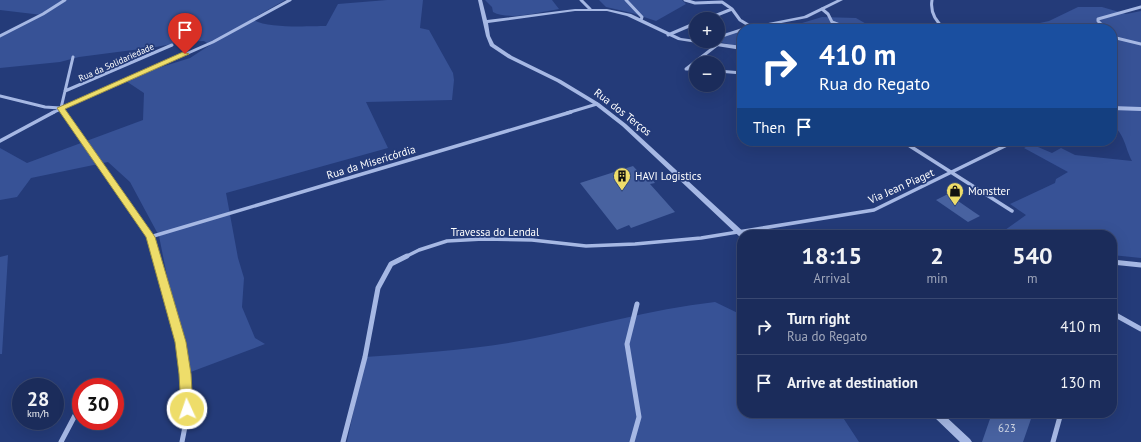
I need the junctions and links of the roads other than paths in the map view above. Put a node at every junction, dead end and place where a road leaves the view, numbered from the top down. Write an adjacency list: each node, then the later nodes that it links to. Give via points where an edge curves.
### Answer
1 (65, 0): 25 (street)
2 (290, 0): 40 (street, via 213,42)
3 (480, 0): 15 (street, Rua dos Terços)
4 (581, 0): 10 (street)
5 (626, 0): 14 (street, via 641,15)
6 (685, 0): 11 (street, via 695,3 722,2)
7 (841, 0): 12 (street)
8 (932, 0): 19 (street, via 935,21)
9 (1141, 7): 20 (street, via 1098,18)
10 (590, 9): 14 (street, via 617,12); 15 (street)
11 (732, 9): 13 (street); 16 (street)
12 (822, 9): 17 (street, via 796,20); 18 (street, via 832,22)
13 (724, 12)
14 (641, 20): 23 (street)
15 (485, 22): 39 (street, Rua dos Terços, via 492,45 499,51 559,81)
16 (747, 24)
17 (765, 24)
18 (837, 24)
19 (939, 24)
20 (1101, 24)
21 (689, 26): 23 (street)
22 (737, 31): 24 (street)
23 (668, 35): 27 (street)
24 (725, 35)
25 (0, 36)
26 (1117, 38): 28 (street)
27 (689, 42)
28 (1141, 44)
29 (172, 45): 37 (street, Rua da Solidariedade)
30 (725, 46): 31 (street)
31 (737, 47)
32 (713, 48): 33 (street)
33 (703, 56)
34 (73, 57): 37 (street)
35 (725, 72): 36 (street)
36 (737, 73)
37 (65, 91): 40 (street)
38 (0, 96): 40 (street, via 45,107)
39 (597, 104): 48 (street, Rua dos Terços, via 629,130); 51 (street, Rua da Misericórdia)
40 (61, 108): 43 (street); 51 (street)
41 (1117, 108): 42 (street)
42 (1141, 109)
43 (0, 141)
44 (910, 146): 46 (street)
45 (1006, 146): 46 (street, Via Jean Piaget)
46 (952, 172): 47 (street); 49 (street, Via Jean Piaget, via 874,210)
47 (1012, 211)
48 (737, 230)
49 (763, 230)
50 (737, 234): 62 (street, Travessa do Lendal, via 586,246 532,240 447,241 418,250 390,264 378,288 366,357)
51 (150, 237): 61 (street, via 180,342 185,374 187,409)
52 (1117, 262): 53 (street)
53 (1141, 264)
54 (637, 304): 63 (street, via 627,344 639,417)
55 (1117, 317): 56 (street)
56 (1141, 329)
57 (941, 418): 64 (street)
58 (1060, 418): 65 (street)
59 (72, 421): 60 (street)
60 (61, 442)
61 (182, 442)
62 (343, 442)
63 (632, 442)
64 (967, 442)
65 (1053, 442)

